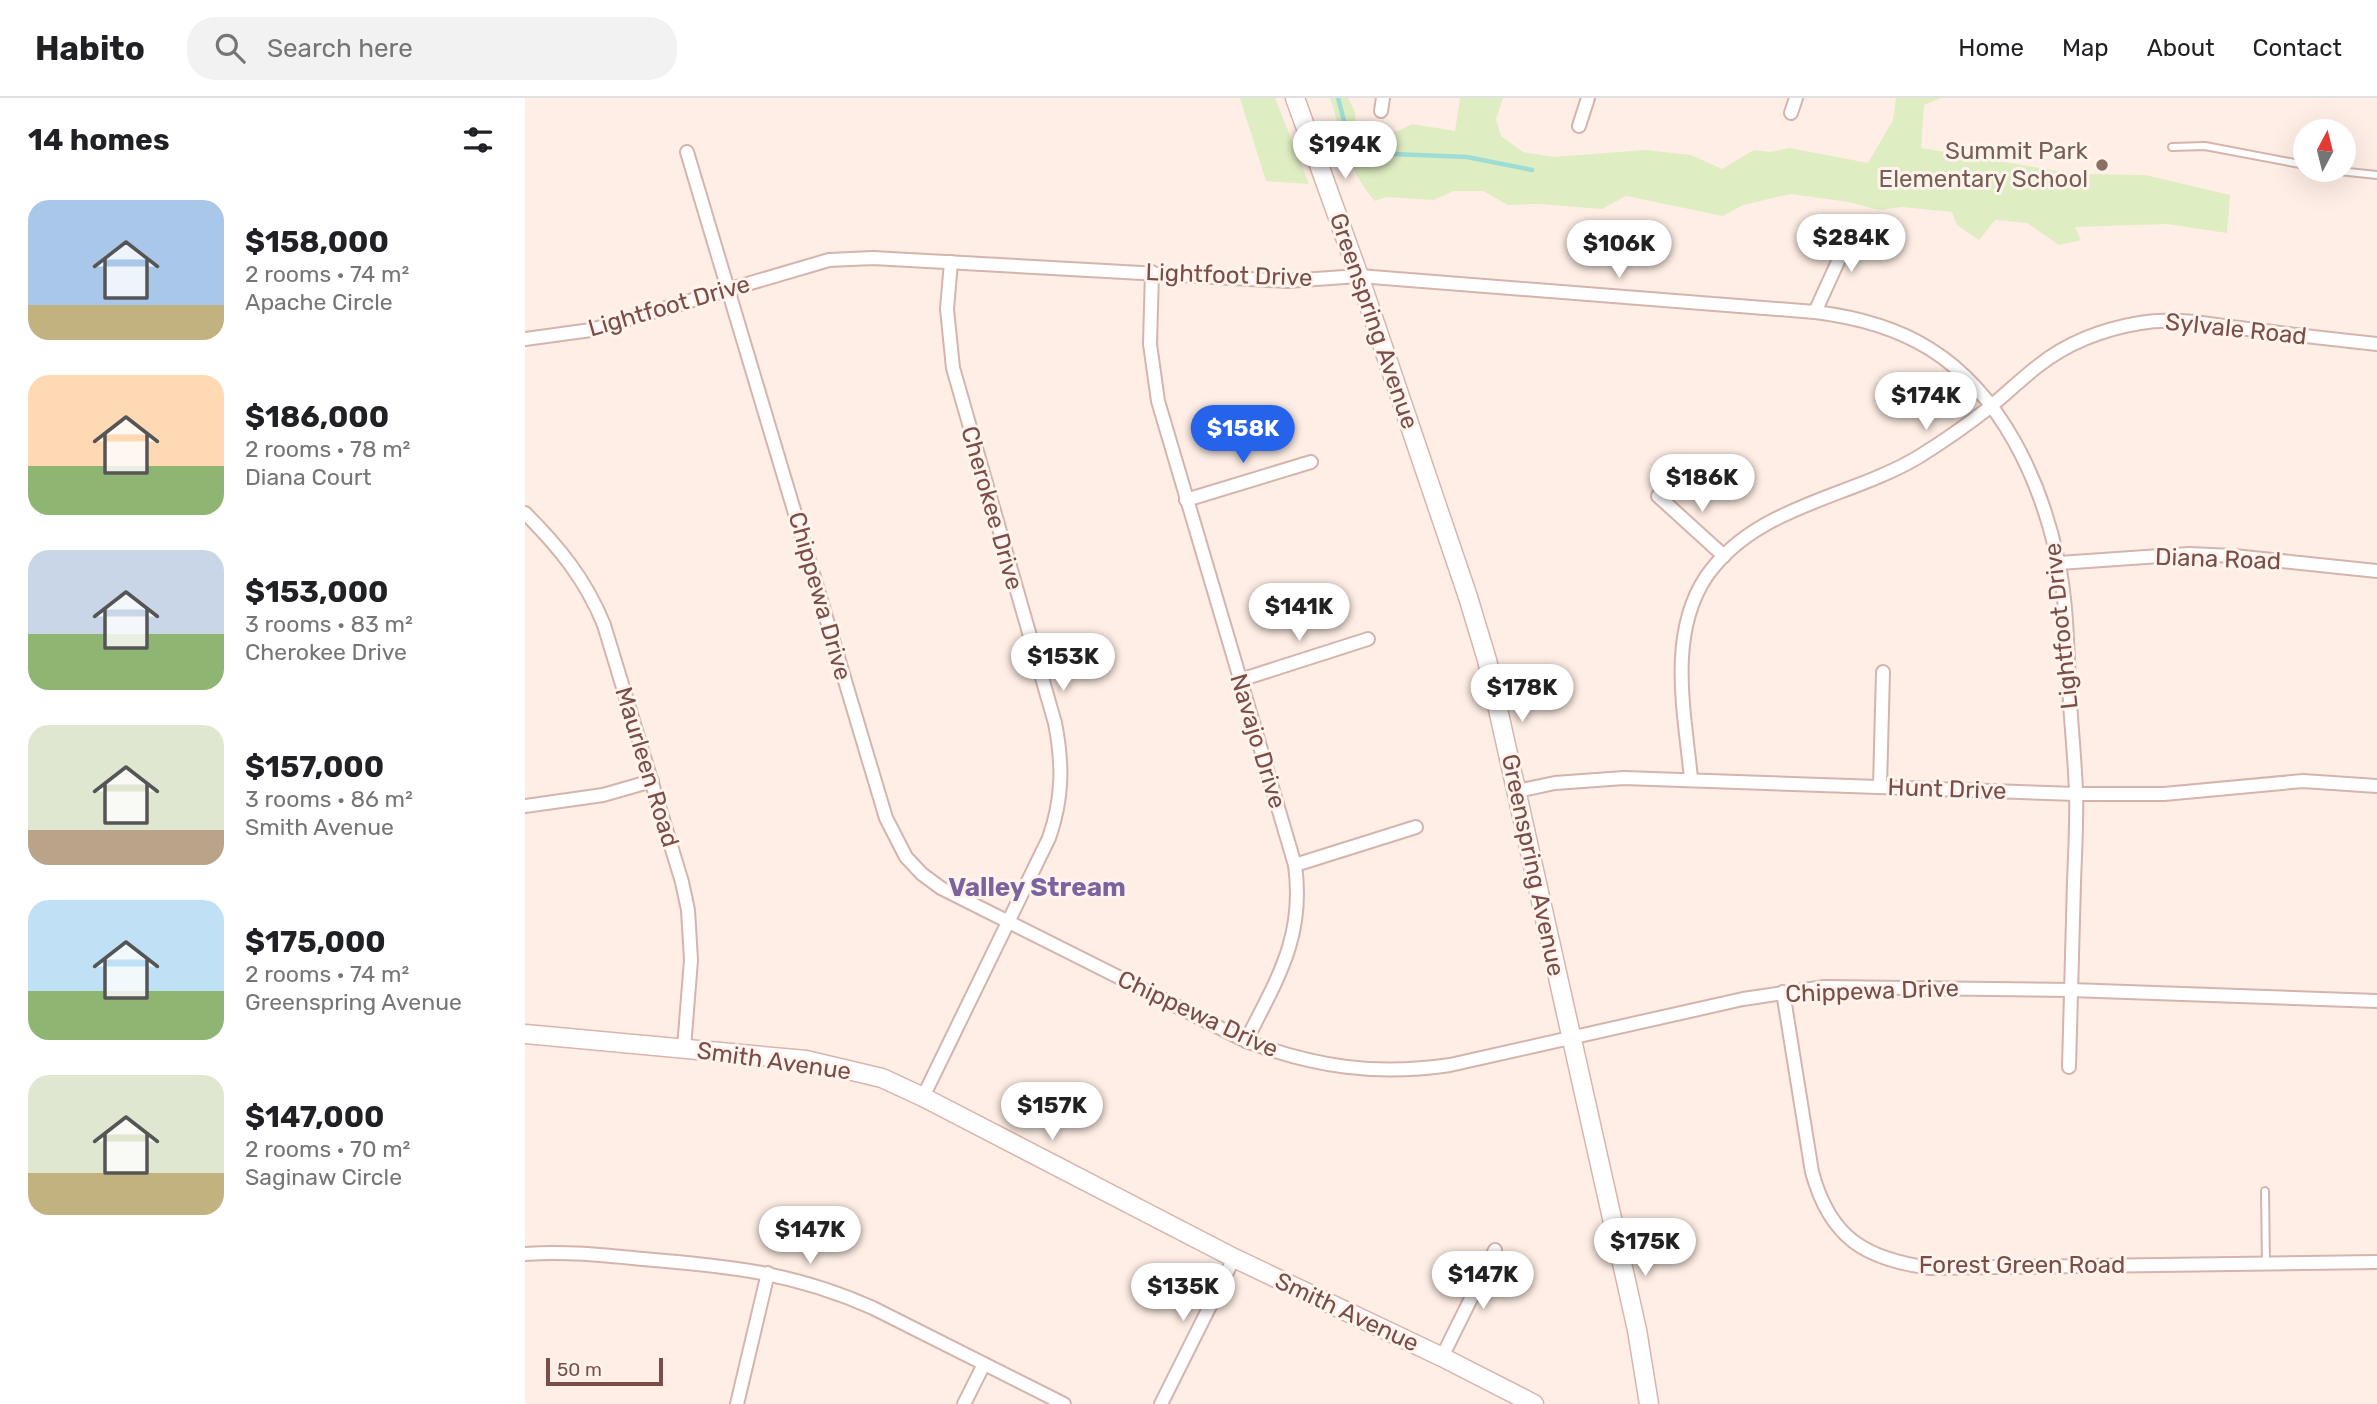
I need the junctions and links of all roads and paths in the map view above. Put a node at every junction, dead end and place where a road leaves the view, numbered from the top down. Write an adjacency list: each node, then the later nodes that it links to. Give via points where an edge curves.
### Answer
1 (1295, 98): 14 (main road, Greenspring Avenue)
2 (1588, 98): 5 (street)
3 (1796, 98): 4 (street)
4 (1791, 113)
5 (1579, 126)
6 (2172, 147): 8 (lane, via 2205,146)
7 (688, 152): 15 (street, Chippewa Drive)
8 (2293, 163)
9 (2356, 173): 10 (lane)
10 (2377, 175)
11 (1856, 222): 16 (street)
12 (951, 262): 13 (street, Lightfoot Drive); 15 (street, Lightfoot Drive, via 829,260); 39 (street, Cherokee Drive, via 947,309 953,369 1055,723 1062,771 1049,838)
13 (1152, 272): 14 (street, Lightfoot Drive, via 1287,281); 22 (street, Navajo Drive, via 1152,373)
14 (1359, 276): 16 (street, Lightfoot Drive); 34 (main road, Greenspring Avenue, via 1476,621)
15 (729, 288): 17 (street, Lightfoot Drive, via 591,330); 39 (street, Chippewa Drive, via 886,818 906,857 922,874)
16 (1815, 312): 19 (street, Lightfoot Drive, via 1873,323 1930,349)
17 (525, 338)
18 (2377, 344): 19 (street, Sylvale Road, via 2183,321 2143,322 2113,328 2061,351)
19 (1991, 406): 24 (street, Sylvale Road, via 1919,457 1768,523); 25 (street, Lightfoot Drive, via 2036,487)
20 (1311, 462): 22 (street)
21 (1658, 496): 24 (street)
22 (1186, 500): 29 (street, Navajo Drive)
23 (525, 513): 31 (street, Maurleen Road, via 571,562 595,601)
24 (1724, 556): 30 (street, Sylvale Road, via 1696,597 1683,637 1682,685)
25 (2059, 563): 26 (street, Diana Road, via 2189,554); 35 (street, Lightfoot Drive)
26 (2377, 571)
27 (1368, 639): 29 (street)
28 (1883, 673): 32 (street)
29 (1240, 680): 38 (street, Navajo Drive)
30 (1691, 779): 32 (street, Hunt Drive); 34 (street, Hunt Drive, via 1587,780)
31 (652, 781): 36 (street, via 603,795); 46 (street, Maurleen Road, via 688,910 691,960)
32 (1880, 786): 35 (street, Hunt Drive)
33 (2377, 786): 35 (street, Hunt Drive, via 2303,781 2164,794)
34 (1517, 791): 44 (main road, Greenspring Avenue)
35 (2076, 794): 40 (street, Lightfoot Drive)
36 (525, 806)
37 (1416, 827): 38 (street)
38 (1295, 865): 45 (street, Navajo Drive, via 1299,891 1293,936 1285,963)
39 (1009, 923): 45 (street, Chippewa Drive); 48 (street, Cherokee Drive)
40 (2071, 990): 41 (street, Chippewa Drive, via 1870,986); 42 (street, Chippewa Drive); 47 (street, Lightfoot Drive)
41 (1783, 992): 44 (street, Chippewa Drive); 54 (street, Forest Green Road, via 1812,1172 1827,1213 1856,1245 1902,1264 1930,1268)
42 (2377, 1001)
43 (525, 1034): 46 (main road, Smith Avenue)
44 (1572, 1039): 45 (street, Chippewa Drive, via 1450,1065 1383,1071 1311,1062); 63 (main road, Greenspring Avenue, via 1637,1329)
45 (1246, 1041)
46 (684, 1048): 48 (main road, Smith Avenue, via 806,1060 882,1078)
47 (2069, 1067)
48 (923, 1097): 52 (main road, Smith Avenue)
49 (2265, 1191): 54 (lane)
50 (1495, 1250): 56 (street)
51 (525, 1254): 55 (street, via 583,1253)
52 (1234, 1258): 56 (main road, Smith Avenue); 61 (street)
53 (2377, 1262): 54 (street, Forest Green Road)
54 (2266, 1264)
55 (768, 1273): 57 (street, via 842,1294); 58 (street)
56 (1442, 1357): 62 (main road, Smith Avenue)
57 (984, 1364): 59 (street); 60 (street)
58 (737, 1404)
59 (964, 1404)
60 (1064, 1404)
61 (1161, 1404)
62 (1534, 1404)
63 (1649, 1404)

